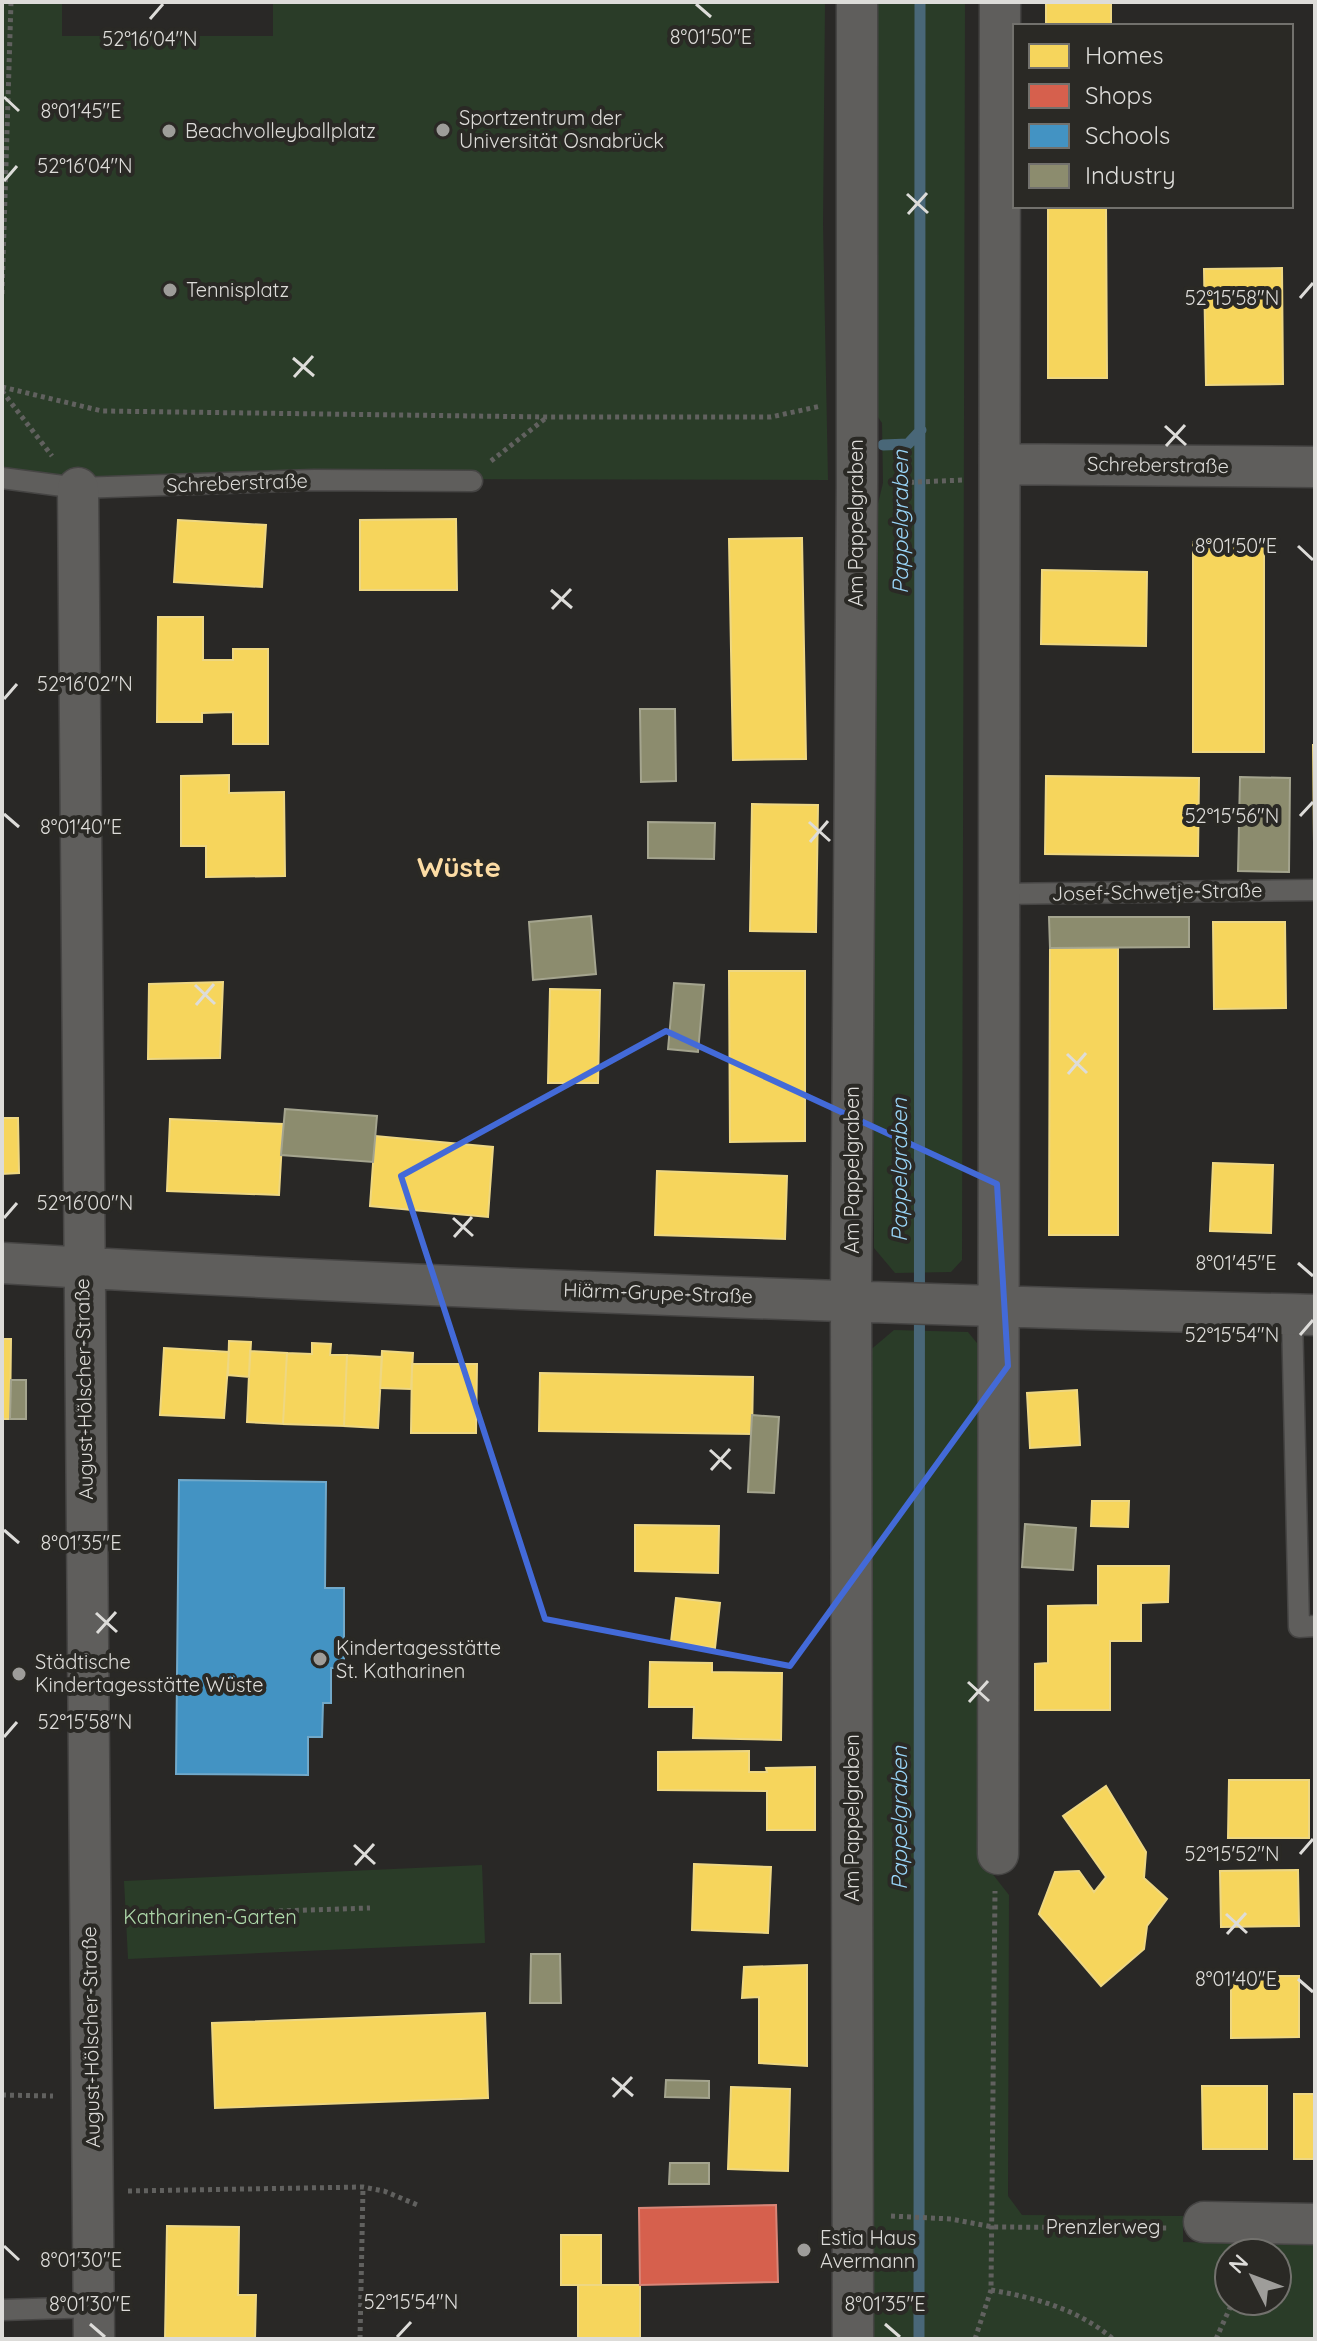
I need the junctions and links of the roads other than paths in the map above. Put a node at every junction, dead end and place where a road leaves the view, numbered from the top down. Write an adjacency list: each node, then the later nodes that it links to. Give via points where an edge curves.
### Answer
1 (857, 2): 13 (street, Am Pappelgraben)
2 (1000, 2): 3 (street)
3 (1007, 89): 4 (street)
4 (1001, 464): 5 (street, Schreberstraße); 10 (street)
5 (1315, 467)
6 (2, 478): 8 (lane, Schreberstraße)
7 (468, 481): 8 (lane, Schreberstraße)
8 (78, 488): 12 (street, August-Hölscher-Straße)
9 (1315, 890): 10 (lane, Josef-Schwetje-Straße)
10 (1000, 894): 14 (street)
11 (2, 1263): 12 (street, Hiärm-Grupe-Straße)
12 (83, 1268): 13 (street, Hiärm-Grupe-Straße); 21 (street, August-Hölscher-Straße)
13 (863, 1300): 14 (street, Hiärm-Grupe-Straße); 22 (street, Am Pappelgraben)
14 (999, 1307): 15 (street, Hiärm-Grupe-Straße); 17 (street)
15 (1304, 1314): 16 (lane, via 1299,1627)
16 (1315, 1626)
17 (998, 1854)
18 (1204, 2222): 19 (street)
19 (1315, 2224)
20 (2, 2310): 21 (lane)
21 (94, 2323)
22 (853, 2339)

